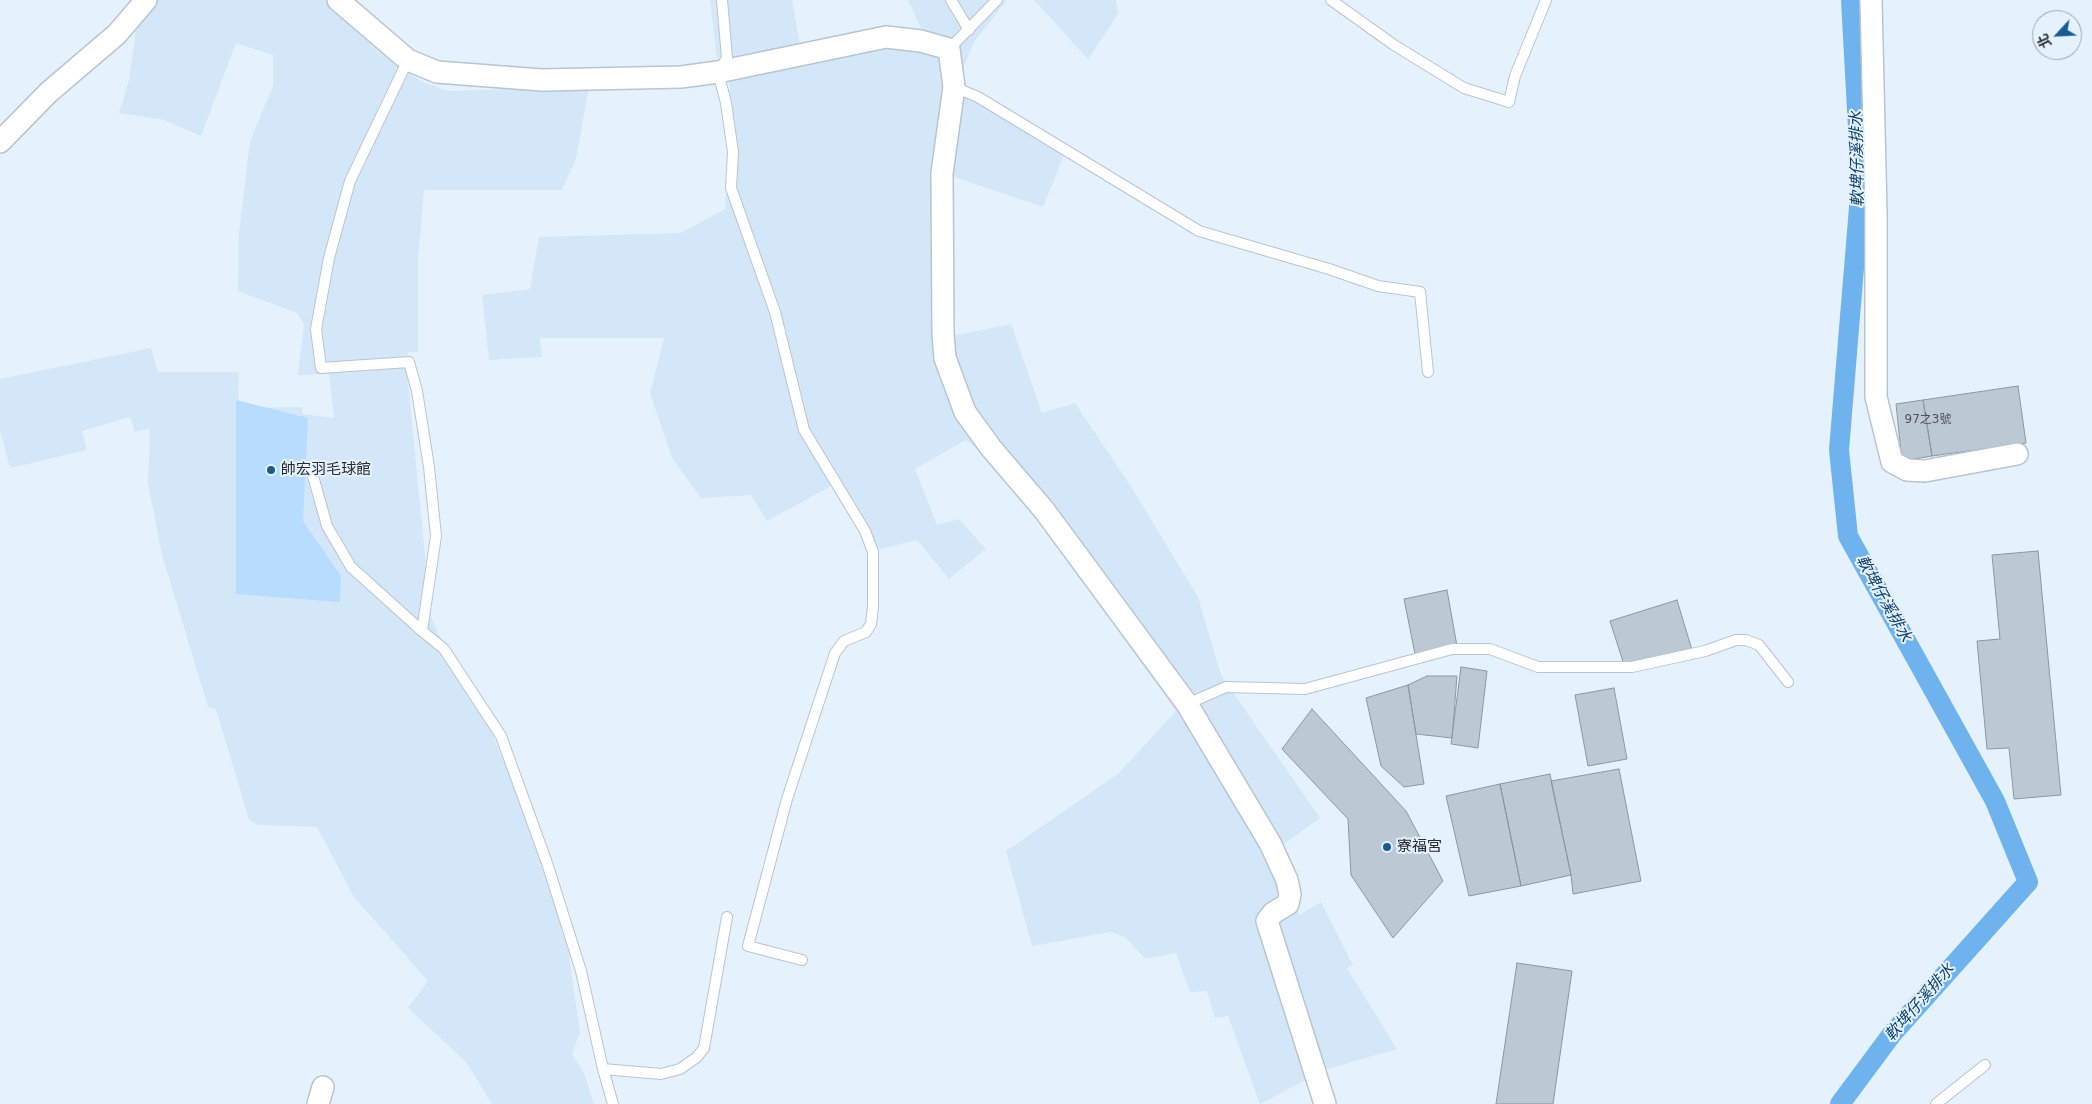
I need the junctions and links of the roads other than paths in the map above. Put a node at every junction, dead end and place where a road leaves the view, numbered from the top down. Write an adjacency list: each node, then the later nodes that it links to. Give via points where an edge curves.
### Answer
1 (146, 0): 14 (street, via 117,34 49,92)
2 (338, 0): 11 (street)
3 (722, 0): 12 (lane, via 727,58)
4 (951, 0): 9 (lane)
5 (997, 0): 9 (lane)
6 (1331, 0): 7 (lane, via 1394,45 1464,88 1509,102 1515,76)
7 (1546, 0)
8 (1871, 0): 16 (street, via 1876,397 1892,462 1907,470 1925,471)
9 (969, 30): 10 (lane)
10 (949, 49): 12 (street, via 921,41 886,37); 13 (street)
11 (408, 60): 12 (street, via 437,72 542,80 681,77); 18 (lane, via 350,181 329,258 316,329 321,368 408,362 429,467 436,536)
12 (718, 72): 22 (lane, via 733,152 731,188 774,312 802,423 865,531 873,552 871,624 866,632 844,641 835,653 787,799 748,946)
13 (954, 87): 15 (lane, via 978,97 1198,231 1378,286 1420,292); 20 (street, via 942,173 943,334 945,358 965,412 990,448 1044,510)
14 (0, 142)
15 (1428, 372)
16 (2017, 454)
17 (311, 470): 18 (lane, via 327,526 351,567)
18 (422, 631): 24 (lane, via 444,648 500,736 547,863 581,971)
19 (1788, 682): 20 (lane, via 1759,645 1746,640 1632,667 1538,667 1490,649 1452,649 1305,690 1226,687)
20 (1187, 704): 26 (street, via 1270,843 1287,880 1288,904 1267,921)
21 (727, 917): 24 (lane, via 704,1048 697,1057 680,1069 661,1074)
22 (802, 960)
23 (1985, 1065): 27 (lane)
24 (603, 1068): 25 (lane)
25 (613, 1104)
26 (1325, 1104)
27 (1936, 1104)

